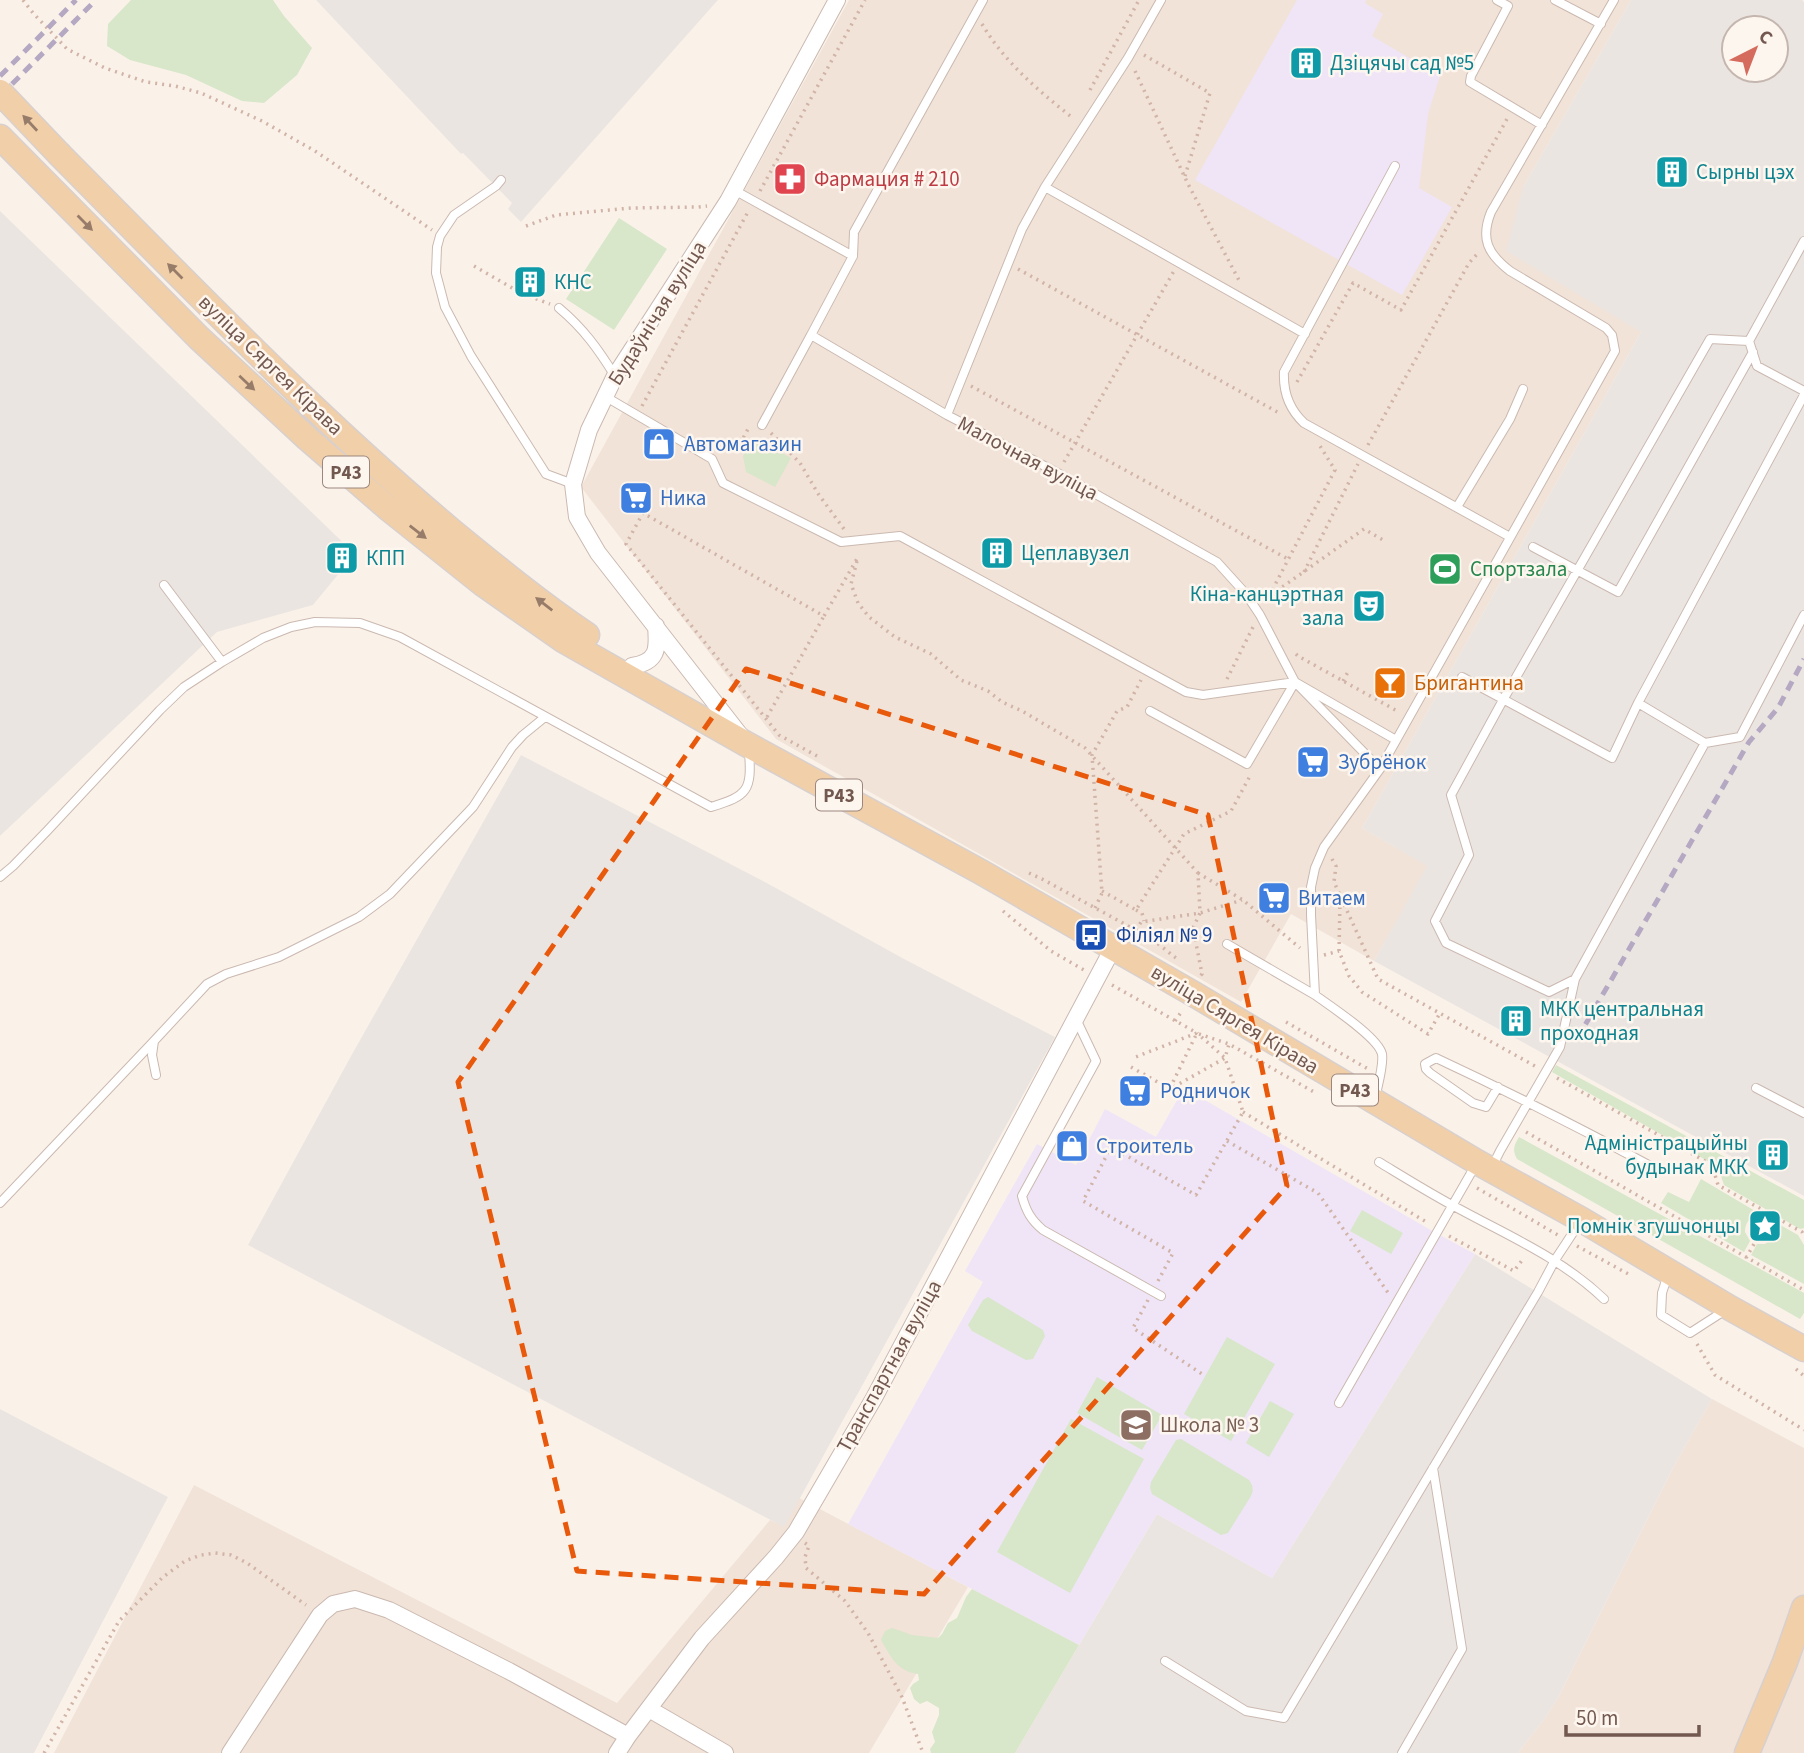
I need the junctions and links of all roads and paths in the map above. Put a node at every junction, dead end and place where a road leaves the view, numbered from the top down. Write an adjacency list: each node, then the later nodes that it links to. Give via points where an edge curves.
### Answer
1 (23, 0): 26 (path, via 67,49 146,82 201,93 262,121 315,151)
2 (837, 0): 23 (street, Будаўнічая вуліца)
3 (865, 0): 24 (path)
4 (983, 0): 10 (lane)
5 (1161, 0): 12 (lane, Малочная вуліца)
6 (1497, 0): 9 (lane)
7 (1555, 0): 11 (lane)
8 (1614, 0): 11 (lane)
9 (1509, 3): 15 (lane, via 1470,82)
10 (976, 13): 16 (path, via 1013,67); 29 (lane, via 854,232)
11 (1601, 24): 17 (lane)
12 (1133, 49): 13 (lane, Малочная вуліца); 20 (path, via 1210,93)
13 (1128, 58): 20 (path); 22 (lane, Малочная вуліца)
14 (0, 92): 72 (main road, вуліца Сяргея Кірава / Р43, one-way to 14, bridge, via 510,579 394,482 258,355)
15 (1513, 108): 17 (lane); 42 (path, via 1401,310 1353,283)
16 (1074, 119)
17 (1542, 125): 28 (lane, via 1491,212)
18 (0, 137): 81 (main road, вуліца Сяргея Кірава / Р43, one-way to 81, via 199,338 389,509 483,584 564,640)
19 (1395, 166): 36 (lane)
20 (1185, 176): 33 (path)
21 (501, 180): 26 (lane, via 454,215)
22 (1045, 187): 30 (lane, Малочная вуліца); 31 (lane)
23 (731, 195): 24 (lane); 25 (path, via 698,207 556,215); 40 (street, Будаўнічая вуліца)
24 (754, 201): 29 (lane); 48 (path)
25 (526, 226)
26 (440, 236): 55 (lane, via 436,273 444,307 546,474)
27 (1804, 241): 38 (lane)
28 (1487, 243): 53 (path, via 1468,263); 57 (lane, via 1510,271 1606,328 1615,344 1612,360)
29 (853, 256): 37 (lane)
30 (1007, 263): 35 (path); 41 (lane, Малочная вуліца)
31 (1178, 263): 33 (lane); 35 (path)
32 (474, 266): 34 (path)
33 (1251, 304): 36 (lane)
34 (559, 308): 40 (lane, via 592,340)
35 (1138, 334): 47 (path); 51 (path)
36 (1305, 334): 49 (lane, via 1284,372 1283,385)
37 (811, 335): 46 (lane); 50 (lane)
38 (1749, 341): 39 (lane); 62 (lane, via 1710,339)
39 (1753, 352): 44 (lane, via 1757,366); 62 (lane, via 1618,592)
40 (615, 376): 45 (street, Будаўнічая вуліца)
41 (962, 381): 46 (lane, Малочная вуліца); 51 (path)
42 (1294, 387)
43 (1523, 389): 56 (lane)
44 (1804, 393): 80 (lane)
45 (606, 397): 48 (lane); 55 (street, Будаўнічая вуліца, via 589,430)
46 (947, 415): 54 (lane, Малочная вуліца)
47 (1284, 415)
48 (637, 416): 58 (lane, via 712,459 723,483 841,542)
49 (1304, 423): 53 (lane); 61 (path, via 1335,470)
50 (762, 425): 52 (path, via 752,421); 58 (path, via 800,463)
51 (1075, 442): 54 (path); 61 (path)
52 (737, 450)
53 (1363, 455): 56 (lane); 63 (path)
54 (1058, 473): 66 (lane, Малочная вуліца, via 1217,562)
55 (573, 484): 69 (street, Будаўнічая вуліца, via 576,517 598,553)
56 (1457, 507): 57 (lane)
57 (1510, 537): 85 (lane)
58 (853, 541): 74 (lane, via 900,536)
59 (1385, 541): 63 (path, via 1364,529)
60 (1533, 547): 62 (lane)
61 (1289, 559): 65 (path)
62 (1578, 570): 79 (lane)
63 (1304, 572): 65 (path)
64 (164, 585): 71 (lane)
65 (1269, 597): 66 (path)
66 (1260, 615): 77 (lane, Малочная вуліца); 78 (path)
67 (1804, 615): 87 (lane, via 1740,737)
68 (824, 616): 84 (path); 84 (path, via 643,513 626,544); 89 (path, via 858,556 851,584 858,603 875,622 931,654 961,680 988,691)
69 (656, 626): 72 (street, via 654,656); 81 (street, Будаўнічая вуліца)
70 (1291, 646): 76 (path, via 1298,656)
71 (222, 662): 83 (lane, via 291,627 315,622 360,623 400,637); 96 (lane, via 160,710)
72 (632, 666): 81 (main road, вуліца Сяргея Кірава / Р43)
73 (1349, 670): 76 (path)
74 (1146, 671): 78 (lane, via 1186,692); 89 (path)
75 (1462, 677): 79 (lane)
76 (1343, 681): 85 (path)
77 (1295, 682): 78 (lane); 82 (lane, via 1247,764); 86 (lane); 91 (lane, Малочная вуліца)
78 (1220, 693)
79 (1503, 700): 80 (lane, via 1612,758); 113 (lane, via 1451,795 1469,855 1435,921 1446,943 1549,992)
80 (1638, 703): 87 (lane)
81 (703, 705): 88 (main road, вуліца Сяргея Кірава / Р43)
82 (1150, 711)
83 (545, 717): 88 (lane, via 711,807 743,793 750,772); 119 (lane, via 512,747 473,807 382,901 279,957 207,984)
84 (766, 718): 90 (path, via 779,735)
85 (1409, 718): 86 (lane)
86 (1396, 740): 91 (lane)
87 (1704, 743): 113 (lane)
88 (748, 745): 106 (main road, вуліца Сяргея Кірава / Р43)
89 (1092, 755): 93 (path); 97 (path)
90 (827, 762)
91 (1380, 769): 109 (lane, via 1324,846 1315,869)
92 (1252, 772): 93 (path, via 1231,811 1184,834)
93 (1175, 848): 95 (path); 101 (path)
94 (1019, 869): 100 (path)
95 (1198, 873): 99 (path); 102 (path)
96 (0, 877)
97 (1102, 891): 100 (path); 101 (path)
98 (1340, 897): 108 (path)
99 (1242, 900): 102 (path); 109 (path)
100 (1095, 908): 104 (path)
101 (1136, 910): 103 (path)
102 (1200, 913): 103 (path); 111 (path, via 1193,928 1202,974)
103 (1144, 921): 104 (path)
104 (1136, 930): 110 (path)
105 (1227, 944): 114 (lane)
106 (1113, 948): 112 (street, Транспартная вуліца); 130 (main road, вуліца Сяргея Кірава / Р43)
107 (1051, 951): 112 (path)
108 (1339, 951): 109 (path); 115 (path, via 1349,976 1362,992 1428,1034)
109 (1312, 959): 114 (lane)
110 (1184, 964)
111 (1193, 969)
112 (1097, 976): 116 (street, Транспартная вуліца); 118 (path)
113 (1575, 979): 129 (lane, via 1560,1047)
114 (1315, 995): 125 (lane, via 1373,1040 1381,1052)
115 (1440, 1013)
116 (1076, 1019): 149 (lane, via 1096,1061 1022,1196 1025,1207 1042,1230); 161 (street, Транспартная вуліца, via 874,1398)
117 (1283, 1020): 125 (path)
118 (1197, 1033): 121 (path); 122 (path); 127 (path)
119 (154, 1041): 124 (lane); 138 (lane)
120 (1229, 1044): 122 (path)
121 (1133, 1058)
122 (1224, 1058): 127 (path); 131 (path)
123 (1131, 1067): 127 (path)
124 (156, 1075)
125 (1379, 1075): 130 (lane)
126 (1498, 1087): 126 (lane, via 1436,1058 1425,1064 1430,1073 1473,1103 1486,1107); 129 (lane)
127 (1170, 1088)
128 (1756, 1088): 132 (lane)
129 (1529, 1101): 133 (lane); 137 (lane)
130 (1375, 1102): 136 (main road, вуліца Сяргея Кірава / Р43)
131 (1243, 1112): 134 (path); 143 (path)
132 (1804, 1112)
133 (1515, 1126): 136 (lane); 145 (path)
134 (1227, 1141): 149 (path, via 1196,1195 1111,1147 1083,1201 1173,1253); 152 (path, via 1318,1193)
135 (1379, 1162): 139 (lane)
136 (1484, 1166): 139 (lane); 141 (main road, вуліца Сяргея Кірава / Р43)
137 (1656, 1169)
138 (0, 1203)
139 (1452, 1206): 143 (lane); 146 (lane)
140 (1771, 1215): 142 (path)
141 (1582, 1220): 146 (lane); 147 (main road, вуліца Сяргея Кірава / Р43)
142 (1768, 1221): 144 (path, via 1771,1233); 144 (path, via 1755,1224)
143 (1438, 1229): 146 (path, via 1514,1271 1523,1259); 152 (lane)
144 (1758, 1237): 145 (path)
145 (1746, 1258): 148 (path)
146 (1555, 1260): 151 (lane); 160 (lane)
147 (1668, 1271): 153 (main road, вуліца Сяргея Кірава / Р43); 153 (lane, via 1661,1315 1690,1333)
148 (1804, 1290)
149 (1152, 1291): 150 (lane); 156 (path, via 1133,1328)
150 (1161, 1296)
151 (1604, 1299)
152 (1396, 1304): 158 (lane)
153 (1730, 1308): 155 (main road, вуліца Сяргея Кірава / Р43)
154 (1695, 1343): 159 (path, via 1715,1375)
155 (1798, 1358): 157 (path)
156 (1205, 1376)
157 (1804, 1376)
158 (1339, 1403)
159 (1804, 1430)
160 (1433, 1468): 164 (lane, via 1284,1718 1246,1711); 172 (lane, via 1462,1649)
161 (796, 1532): 165 (street, Транспартная вуліца, via 702,1638); 171 (path, via 809,1546 806,1568 845,1601 868,1633 902,1697)
162 (1804, 1608): 173 (main road)
163 (320, 1615): 166 (street, via 333,1604 355,1599 389,1610); 167 (path, via 230,1555 215,1553 185,1561 119,1621); 168 (street)
164 (1165, 1661)
165 (649, 1709): 166 (street, Транспартная вуліца); 170 (street)
166 (628, 1736): 169 (street, Транспартная вуліца)
167 (44, 1753)
168 (230, 1753)
169 (617, 1753)
170 (725, 1753)
171 (923, 1753)
172 (1402, 1753)
173 (1748, 1753)

